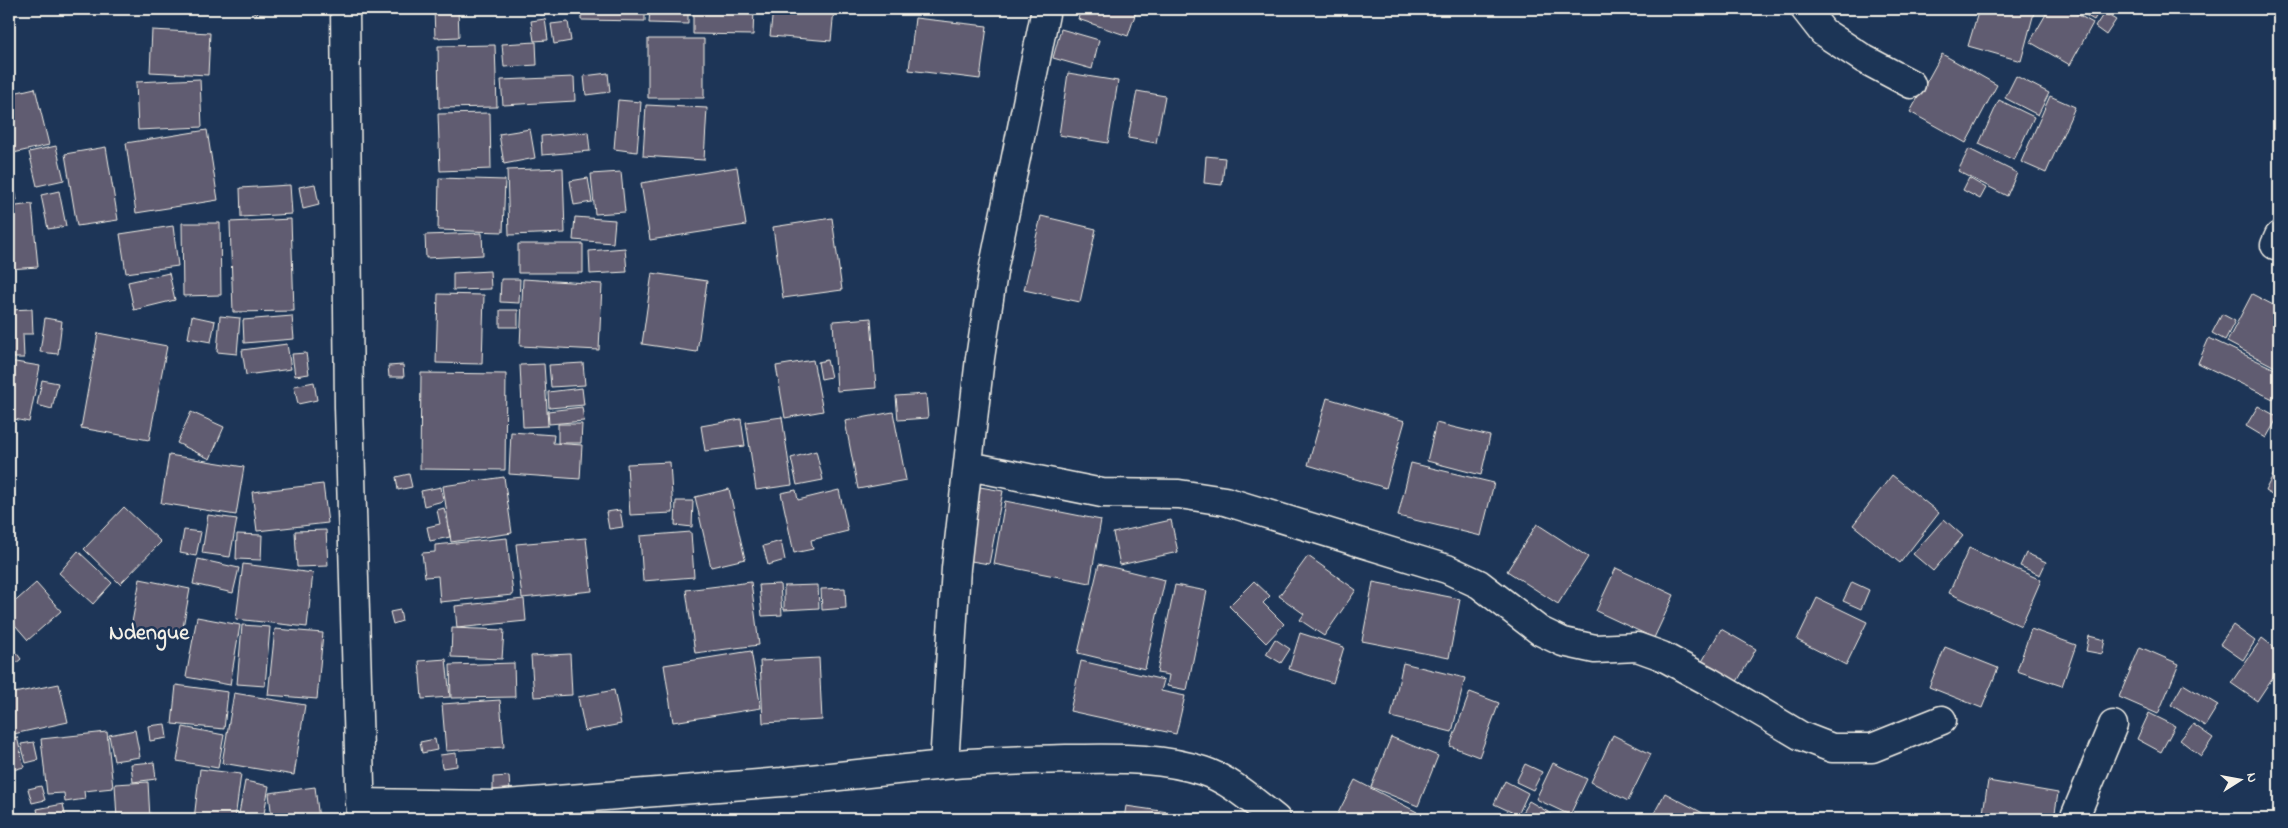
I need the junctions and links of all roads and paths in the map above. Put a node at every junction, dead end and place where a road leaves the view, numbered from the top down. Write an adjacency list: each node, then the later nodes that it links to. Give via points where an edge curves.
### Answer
1 (345, 9): 9 (street, via 349,407)
2 (1046, 9): 5 (street, via 994,266)
3 (1805, 9): 4 (street, via 1823,32)
4 (1911, 84)
5 (969, 466): 6 (street, via 1102,493 1179,494 1225,501 1447,569 1479,584 1540,631 1563,642 1595,649 1638,647 1662,656 1801,736 1832,748 1872,748); 8 (street, via 956,568)
6 (1942, 720)
7 (2113, 725): 11 (street)
8 (944, 765): 9 (street, via 782,782); 10 (street, via 1001,760 1121,758 1159,761 1204,771 1234,787)
9 (360, 811)
10 (1276, 819)
11 (2074, 819)

